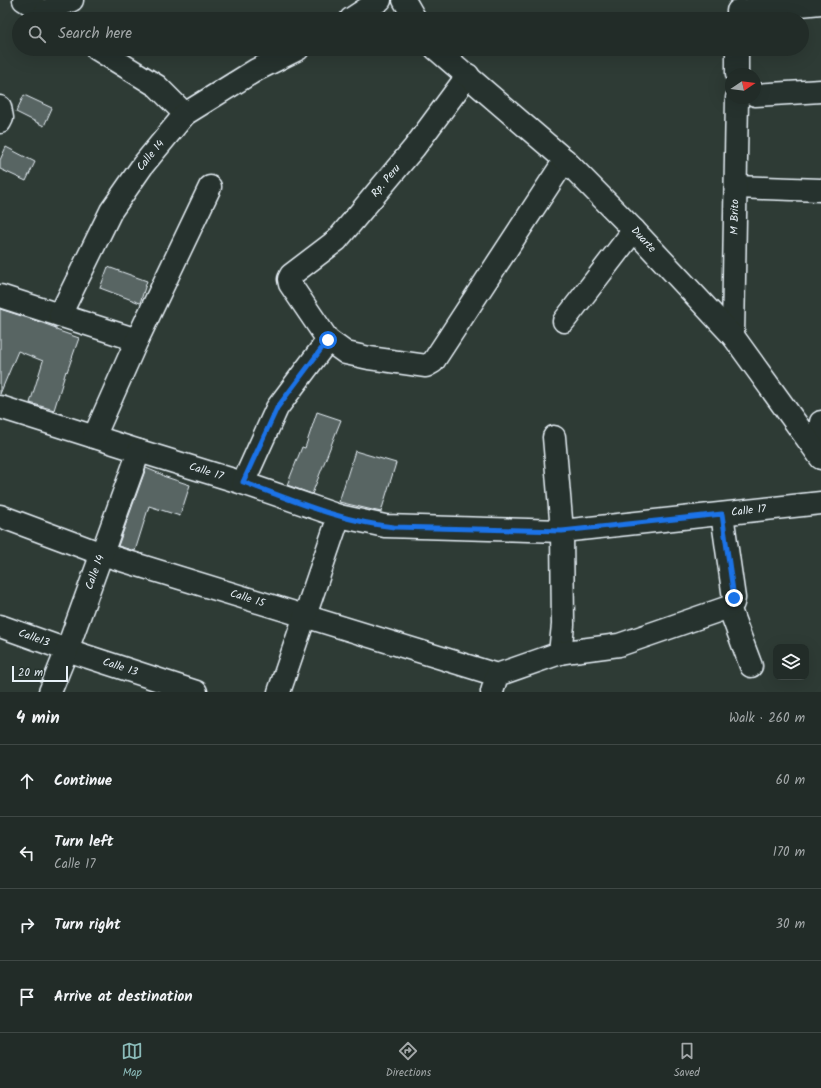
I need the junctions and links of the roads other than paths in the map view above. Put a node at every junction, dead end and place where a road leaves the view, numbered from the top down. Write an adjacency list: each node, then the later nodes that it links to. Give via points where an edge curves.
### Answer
1 (24, 0): 7 (street)
2 (72, 0): 8 (street)
3 (380, 0): 9 (street)
4 (404, 0): 10 (street)
5 (821, 3): 6 (street)
6 (738, 10)
7 (44, 12)
8 (54, 12)
9 (362, 12)
10 (411, 12)
11 (108, 56): 21 (street, via 157,86)
12 (284, 56): 21 (street, Calle 14, via 256,70)
13 (445, 56): 16 (street, Duarte)
14 (737, 56): 15 (street)
15 (737, 68)
16 (468, 75): 23 (street, Duarte); 33 (street, Rp. Peru, via 414,148 337,240 291,275 290,284)
17 (821, 91): 18 (street)
18 (761, 94)
19 (737, 104): 25 (street, M Brito)
20 (0, 108): 22 (street)
21 (185, 114): 29 (street, Calle 14, via 143,165 111,211)
22 (0, 122)
23 (565, 160): 27 (street, Duarte); 33 (street, via 433,362 426,366 346,353)
24 (210, 187): 32 (street)
25 (736, 187): 26 (street); 31 (street, M Brito)
26 (821, 190)
27 (634, 230): 30 (street); 31 (street, Duarte)
28 (0, 296): 29 (street)
29 (60, 315): 32 (street)
30 (564, 321)
31 (734, 336): 39 (street, Duarte)
32 (137, 340): 36 (street)
33 (328, 340): 40 (street, via 277,408)
34 (0, 407): 36 (street, Calle 17)
35 (821, 422): 39 (street)
36 (94, 437): 38 (street, Calle 17)
37 (554, 437): 45 (street)
38 (139, 451): 40 (street, Calle 17); 46 (street, Calle 14)
39 (820, 457)
40 (243, 482): 44 (street, Calle 17)
41 (821, 503): 42 (street, Calle 17)
42 (722, 514): 45 (street, Calle 17); 47 (street, via 734,598)
43 (0, 516): 46 (street, Calle 15)
44 (339, 516): 45 (street, Calle 17, via 394,527); 48 (street)
45 (562, 531): 51 (street, via 563,625)
46 (102, 554): 48 (street, Calle 15); 50 (street, Calle 14)
47 (729, 607): 51 (street, via 619,645); 52 (street)
48 (304, 617): 53 (street, Calle 15); 56 (street)
49 (0, 626): 50 (street, Calle13)
50 (67, 650): 54 (street, Calle 14); 55 (street, Calle 13)
51 (560, 654): 53 (street)
52 (751, 666)
53 (494, 684)
54 (50, 692)
55 (196, 692)
56 (279, 692)

